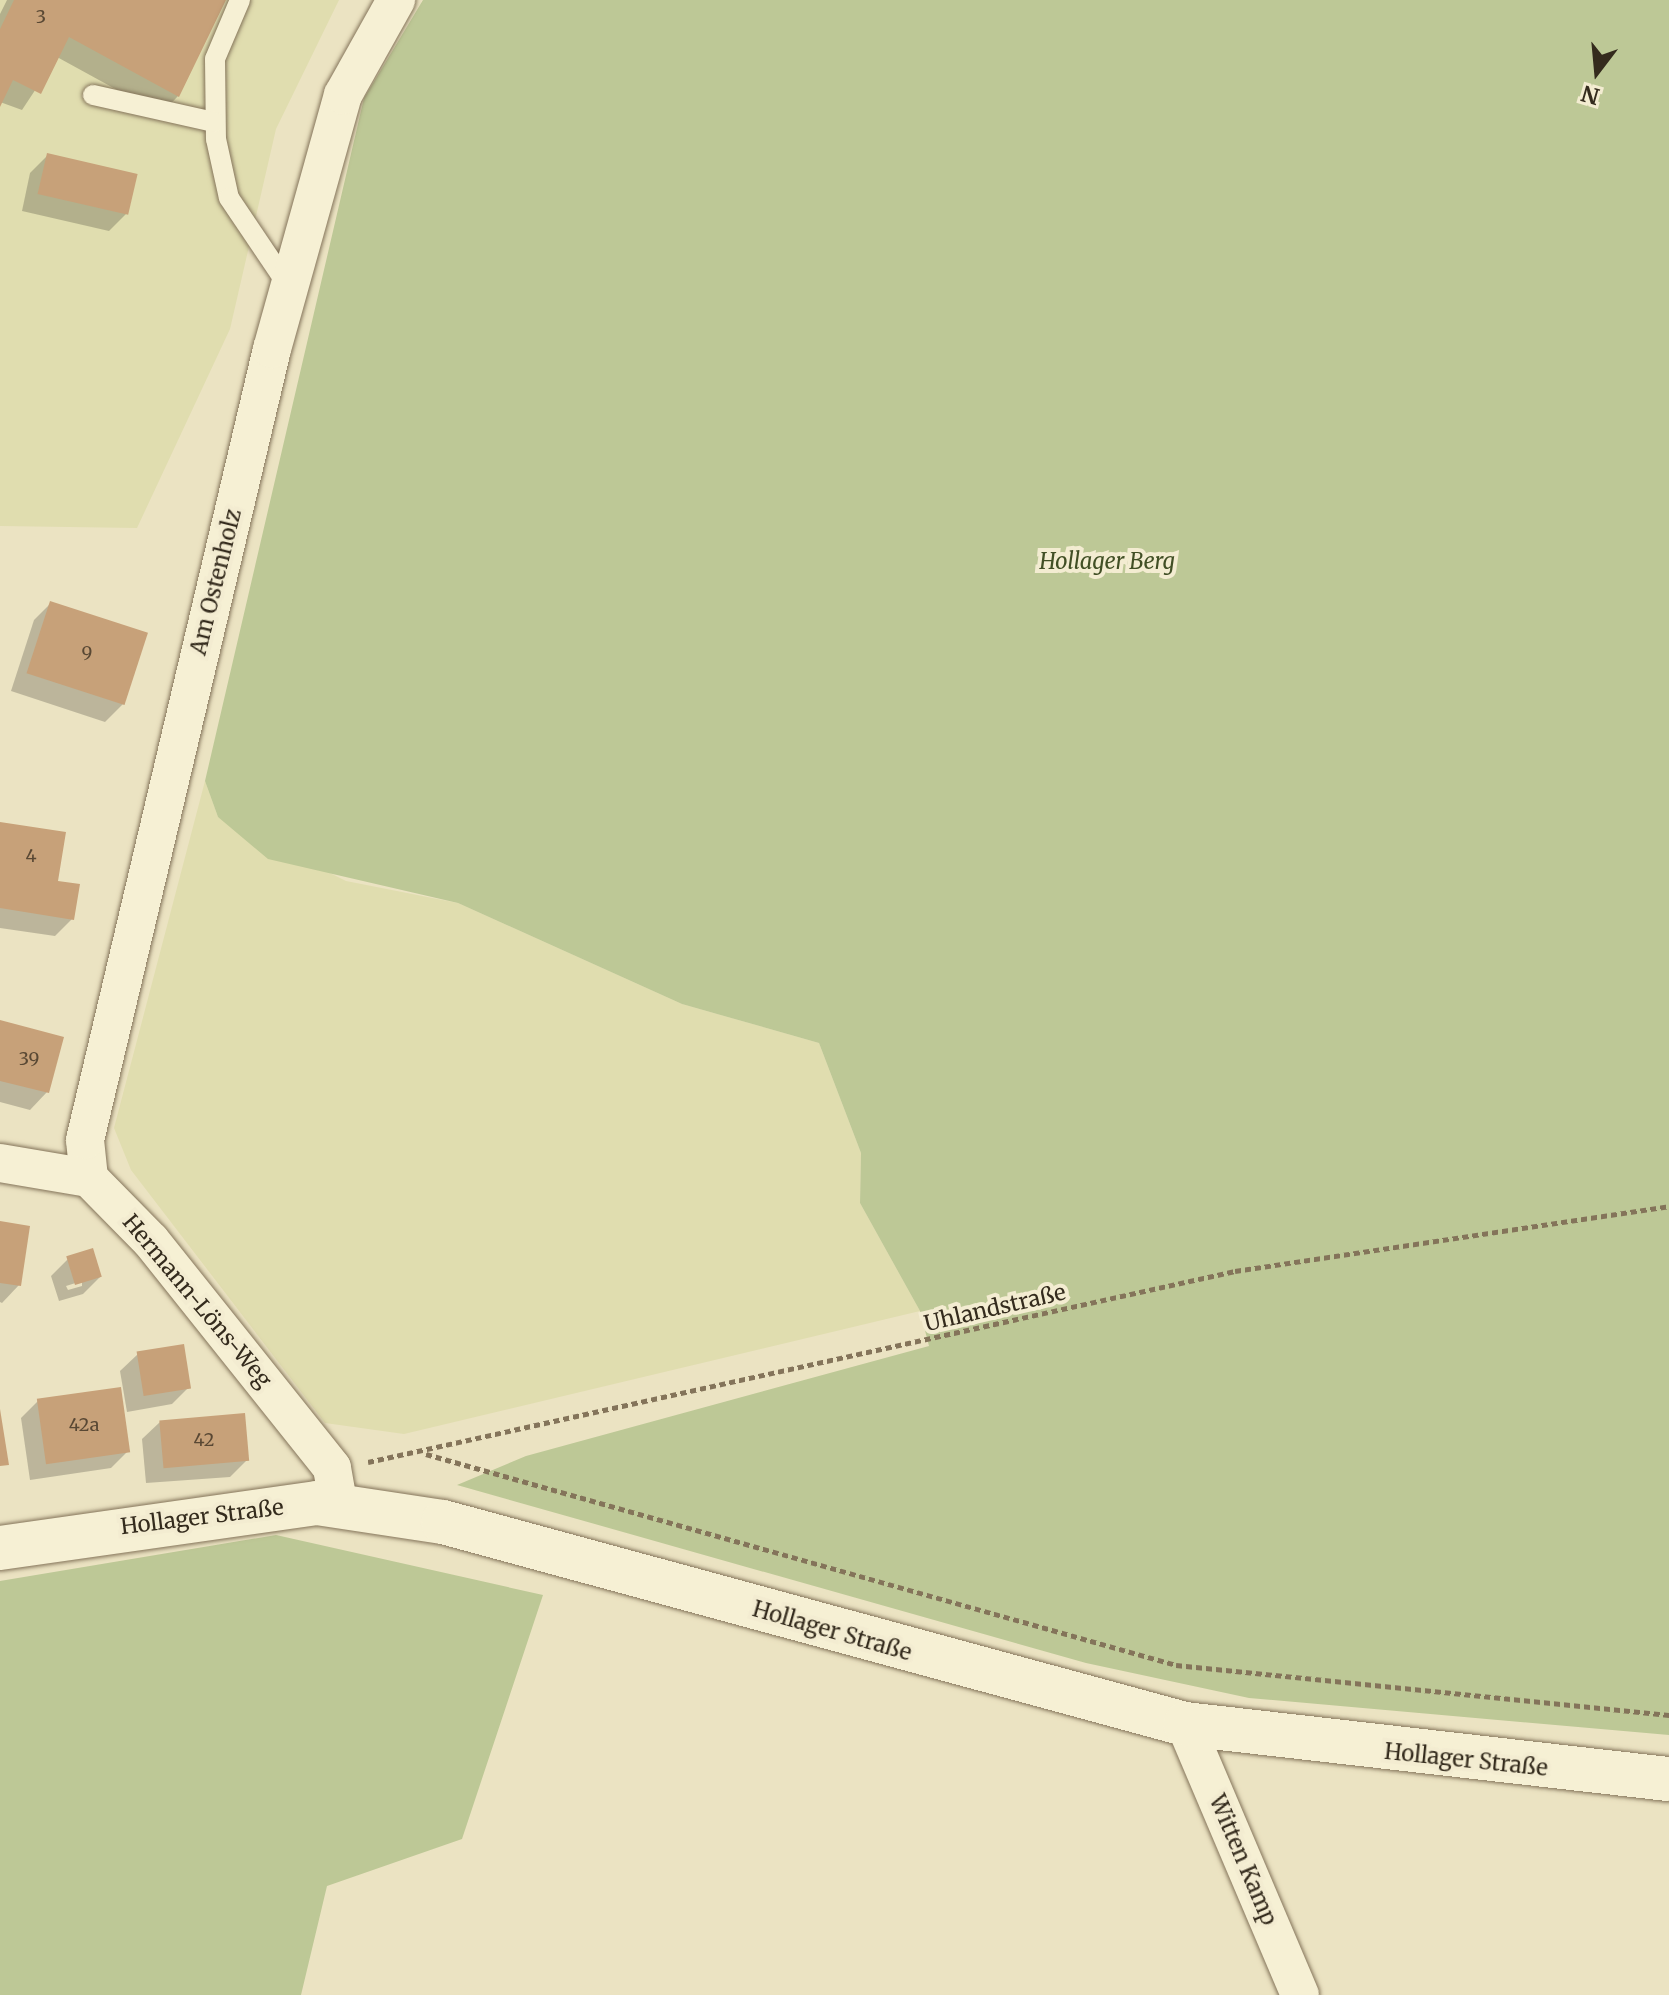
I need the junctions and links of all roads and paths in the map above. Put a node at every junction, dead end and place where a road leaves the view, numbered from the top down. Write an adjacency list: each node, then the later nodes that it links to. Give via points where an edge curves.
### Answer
1 (240, 0): 4 (lane, via 215,59)
2 (396, 0): 5 (street, Am Ostenholz, via 343,95)
3 (93, 95): 4 (lane)
4 (214, 122): 5 (lane, via 229,198)
5 (289, 287): 7 (street, Am Ostenholz, via 132,927 85,1140)
6 (0, 1163): 7 (street)
7 (89, 1178): 10 (street, Hermann-Löns-Weg, via 151,1241)
8 (1669, 1206): 9 (path, Uhlandstraße, via 1235,1271)
9 (424, 1453): 10 (path, Uhlandstraße); 12 (path, via 444,1465 1176,1665)
10 (336, 1487): 11 (main road, Hollager Straße); 13 (main road, Hollager Straße, via 443,1522)
11 (0, 1548)
12 (1669, 1715)
13 (1185, 1724): 14 (main road, Hollager Straße); 15 (street, Witten Kamp)
14 (1669, 1779)
15 (1300, 1995)

